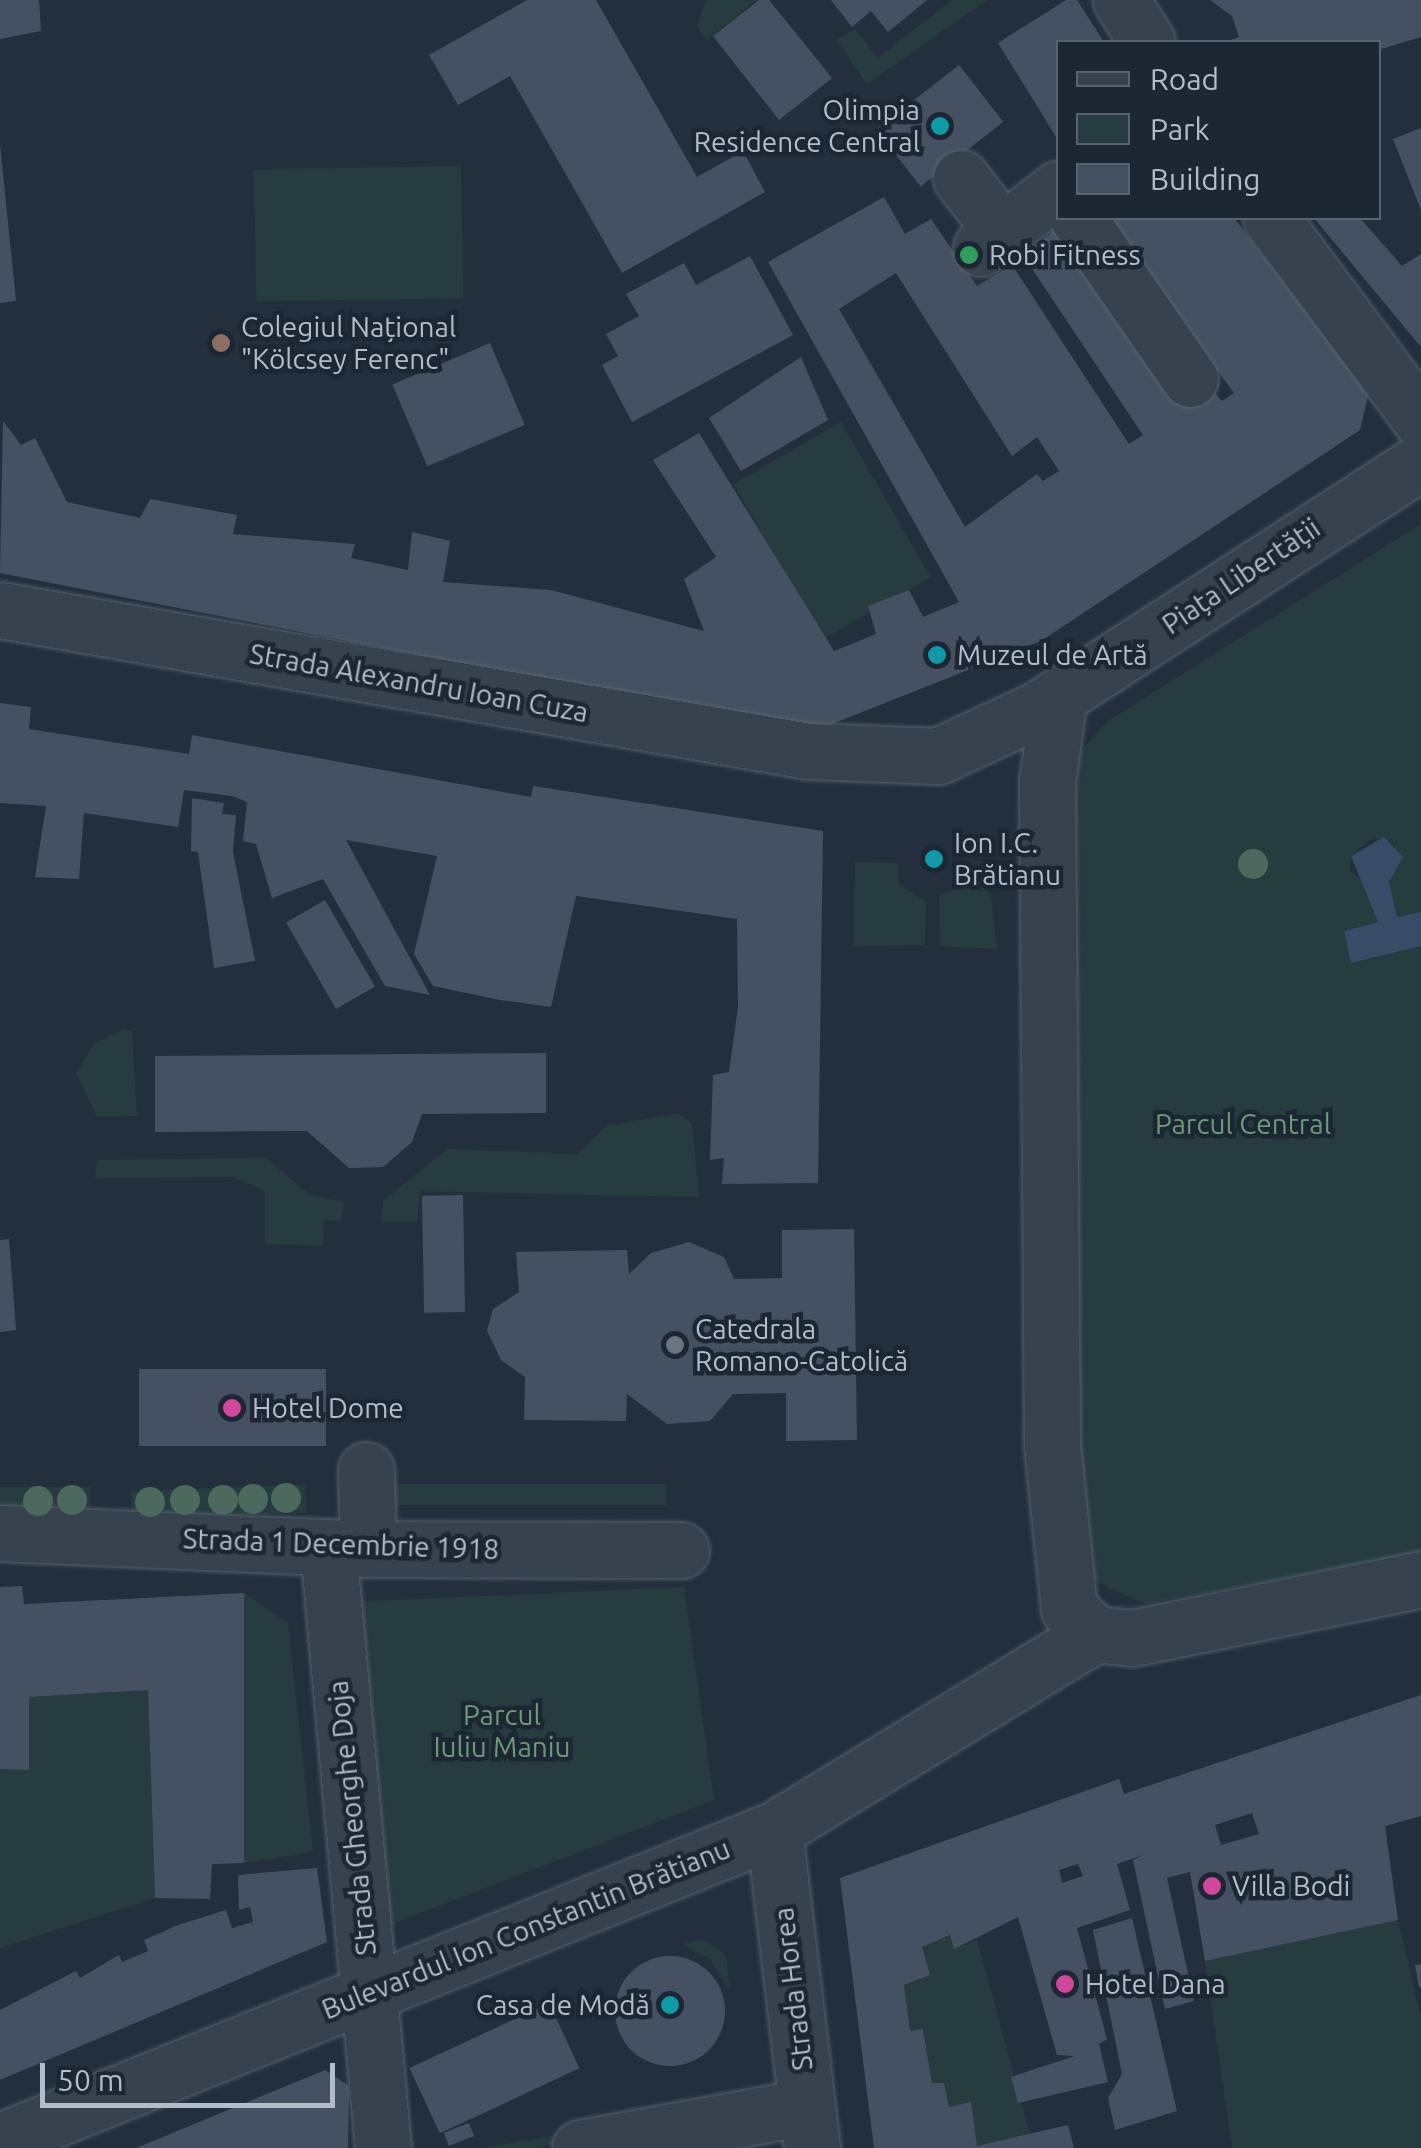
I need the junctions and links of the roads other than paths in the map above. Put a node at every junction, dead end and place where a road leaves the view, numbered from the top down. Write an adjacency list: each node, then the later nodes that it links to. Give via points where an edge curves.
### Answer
1 (1122, 0): 2 (street)
2 (1146, 40)
3 (962, 178): 4 (street, via 992,239)
4 (1056, 191)
5 (1079, 220): 7 (street)
6 (1272, 220): 8 (street)
7 (1190, 379)
8 (1421, 420)
9 (1421, 462): 11 (street, Piața Libertății)
10 (0, 610): 12 (street, Strada Alexandru Ioan Cuza)
11 (1059, 697): 12 (street, Piața Libertății, via 938,756); 18 (street, via 1047,782 1052,1445 1069,1609)
12 (838, 755)
13 (366, 1470): 15 (street, Strada Gheorghe Doja)
14 (0, 1533): 15 (street, Strada 1 Decembrie 1918)
15 (348, 1548): 16 (street, Strada 1 Decembrie 1918); 20 (street, Strada Gheorghe Doja)
16 (681, 1550)
17 (1421, 1579): 18 (street, via 1132,1638)
18 (1094, 1634): 19 (street, Bulevardul Ion Constantin Brătianu)
19 (774, 1830): 20 (street, Bulevardul Ion Constantin Brătianu); 21 (street, Strada Horea)
20 (370, 1992): 22 (street, Bulevardul Ion Constantin Brătianu); 23 (street, Strada Gheorghe Doja)
21 (809, 2127): 24 (street)
22 (0, 2141)
23 (383, 2148)
24 (580, 2148)

